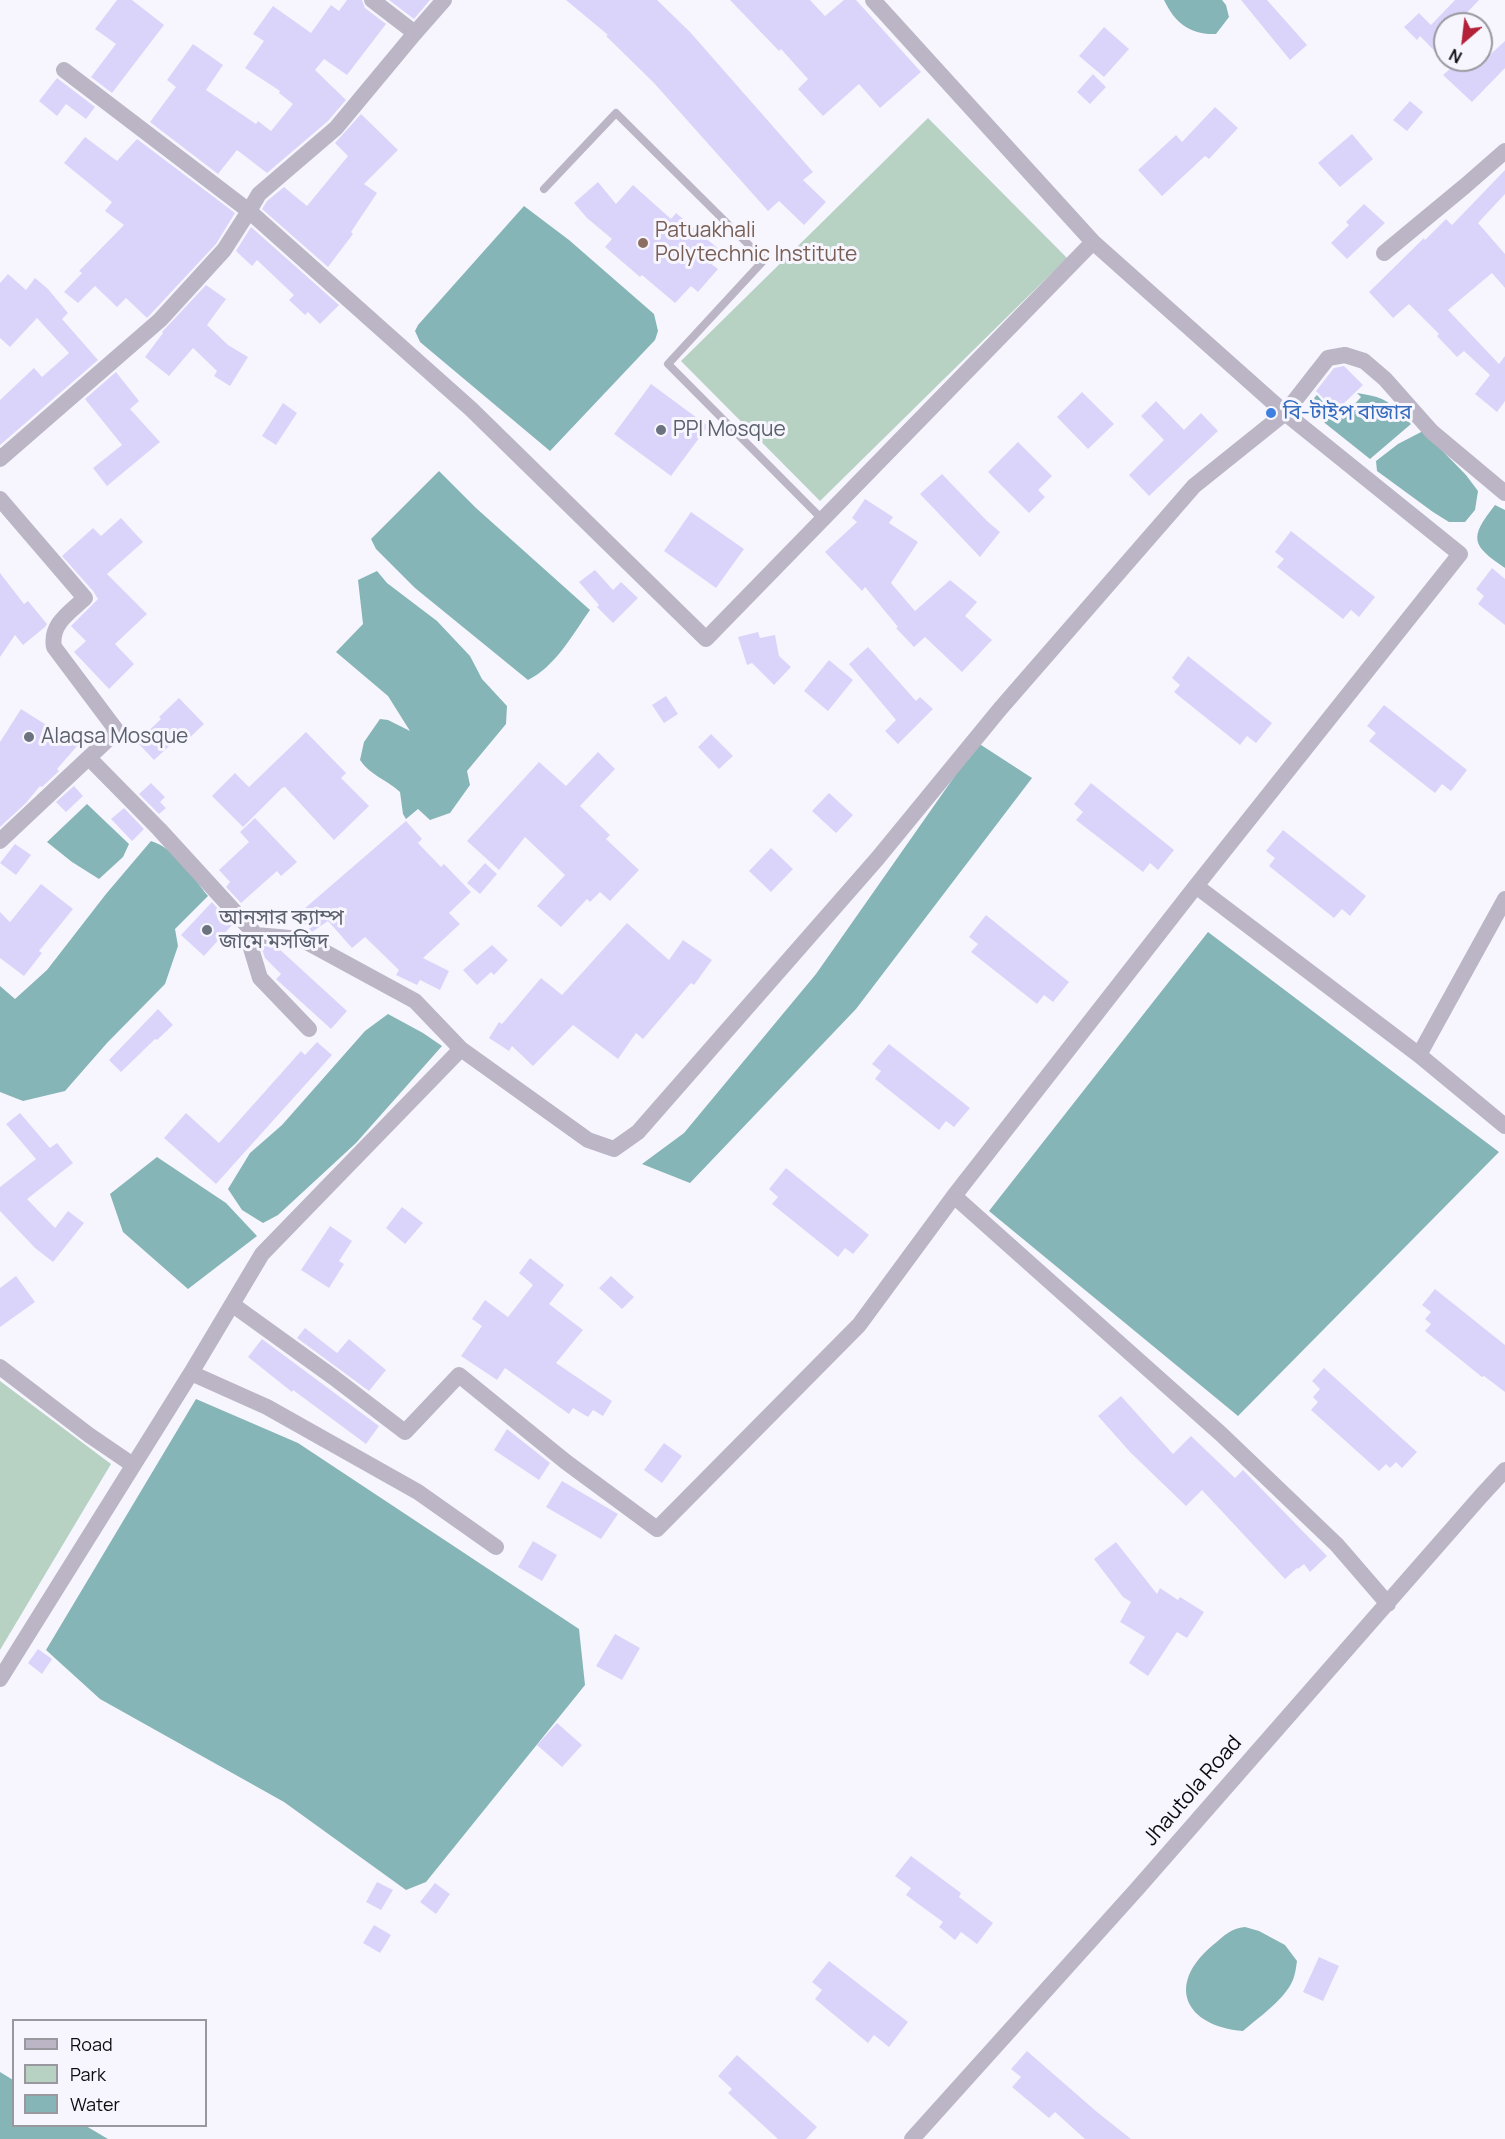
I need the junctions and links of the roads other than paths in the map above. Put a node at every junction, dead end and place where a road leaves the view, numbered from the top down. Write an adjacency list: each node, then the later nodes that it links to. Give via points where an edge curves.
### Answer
1 (372, 0): 4 (street)
2 (444, 0): 4 (street)
3 (873, 0): 9 (street)
4 (415, 33): 8 (street, via 336,128 259,194)
5 (64, 70): 8 (street)
6 (1505, 151): 10 (street)
7 (544, 189): 15 (lane, via 616,113 765,261 668,364)
8 (249, 211): 12 (street, via 224,250 160,320); 15 (street, via 471,409 706,639)
9 (1093, 242): 11 (street); 15 (street)
10 (1383, 253)
11 (1285, 413): 13 (street, via 1328,358 1354,357 1386,379 1432,432); 18 (street, via 1460,554); 22 (street, via 1194,486 1000,709 863,876 638,1132 614,1149 588,1140)
12 (0, 459)
13 (1505, 493)
14 (0, 499): 16 (street, via 84,598 56,626 52,636 54,647 117,731)
15 (823, 520)
16 (89, 758): 17 (street); 20 (street)
17 (1, 839)
18 (1196, 886): 23 (street); 25 (street)
19 (1505, 899): 23 (street)
20 (256, 934): 21 (street, via 250,945 260,978); 22 (street, via 301,939 415,1001)
21 (309, 1029)
22 (461, 1048): 26 (street, via 262,1254)
23 (1419, 1055): 24 (street)
24 (1505, 1126)
25 (954, 1196): 26 (street, via 859,1325 657,1529 459,1375 405,1432); 32 (street, via 1246,1458 1337,1545)
26 (233, 1305): 28 (street)
27 (0, 1367): 29 (street)
28 (191, 1373): 29 (street); 31 (street, via 267,1407 418,1492)
29 (133, 1465): 33 (street)
30 (1505, 1470): 32 (street, Jhautola Road)
31 (496, 1547)
32 (1388, 1604): 34 (street, Jhautola Road)
33 (0, 1679)
34 (912, 2139)

